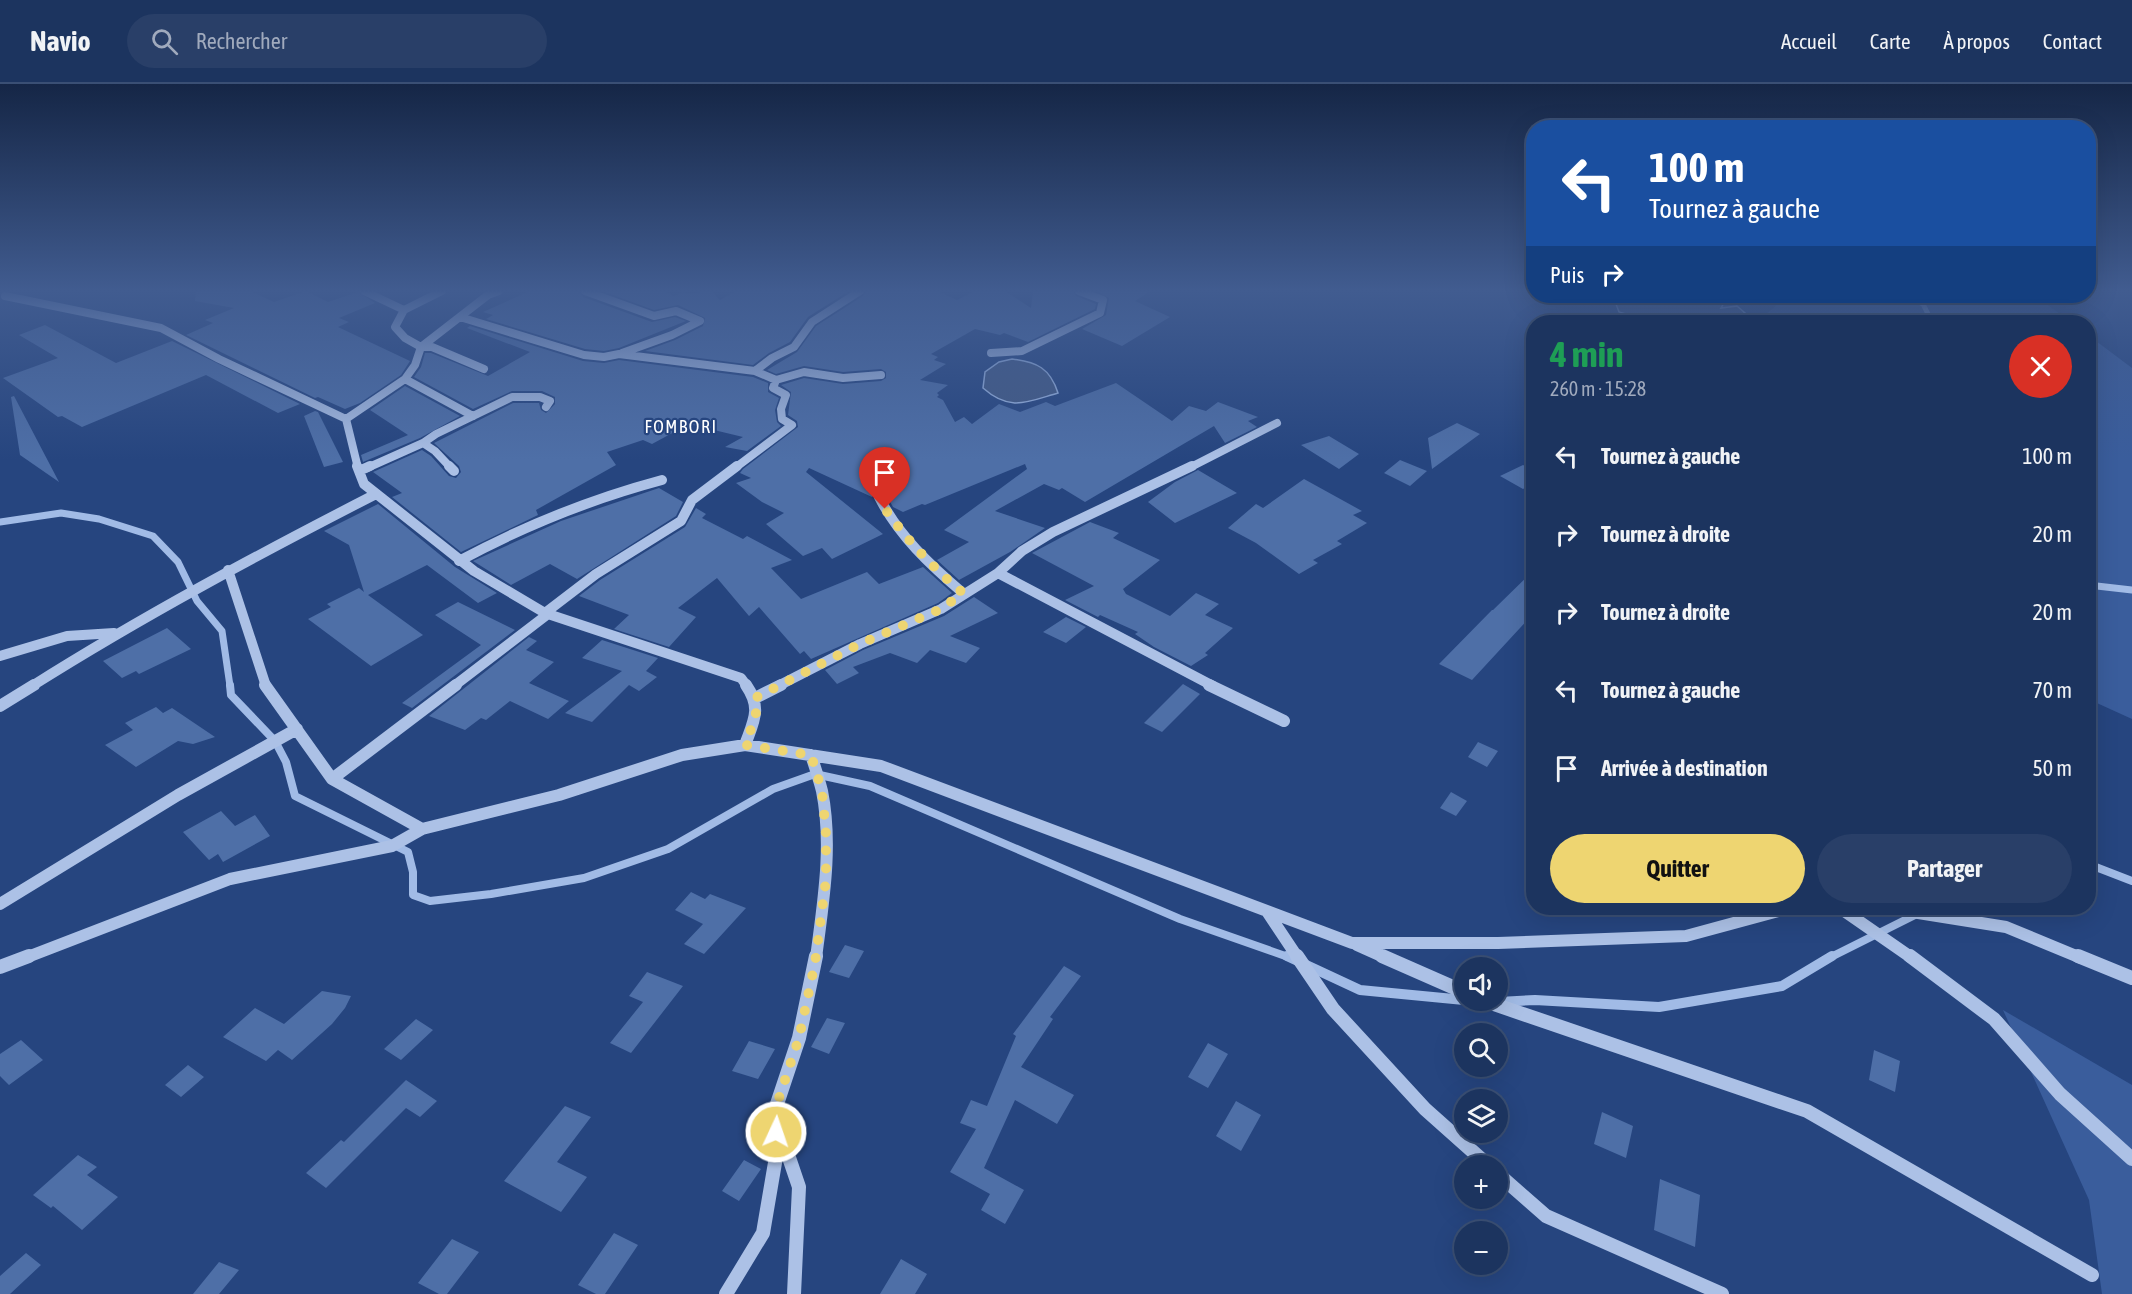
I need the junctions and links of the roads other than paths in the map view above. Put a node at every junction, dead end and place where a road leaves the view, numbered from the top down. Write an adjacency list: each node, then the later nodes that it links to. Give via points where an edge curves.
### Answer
1 (197, 347): 17 (street)
2 (421, 347): 13 (street)
3 (433, 347): 10 (street)
4 (559, 347): 9 (street, via 584,355)
5 (637, 347): 9 (street)
6 (791, 347): 11 (street)
7 (1029, 347): 8 (street)
8 (991, 353)
9 (619, 354): 11 (street)
10 (484, 369)
11 (755, 371): 14 (street)
12 (881, 375): 14 (street, via 843,378 804,372)
13 (405, 379): 16 (street); 17 (street)
14 (776, 380): 29 (street, via 773,388 786,395 782,419 792,425 692,500 681,521 596,574)
15 (546, 407): 16 (street, via 550,402 540,397 512,397)
16 (473, 416): 19 (street)
17 (346, 419): 20 (street)
18 (1276, 423): 27 (street, via 1053,532 1022,551)
19 (423, 443): 20 (street); 21 (street)
20 (359, 471): 24 (street, via 364,484)
21 (454, 471)
22 (662, 480): 25 (street, via 582,504 500,538)
23 (895, 480): 28 (street, via 879,497 885,509 931,566)
24 (376, 494): 25 (street); 26 (street)
25 (459, 561): 29 (street)
26 (228, 570): 30 (street); 35 (street, via 265,685)
27 (998, 573): 28 (street); 34 (street)
28 (963, 593): 32 (street, via 941,609 860,644)
29 (546, 614): 32 (street, via 741,678); 38 (street)
30 (116, 633): 31 (street, via 67,636); 33 (street)
31 (0, 656)
32 (755, 698): 36 (street, via 756,716)
33 (0, 706)
34 (1284, 721)
35 (297, 729): 38 (street); 40 (street, via 178,795)
36 (745, 745): 37 (street); 39 (street, via 682,755 559,795)
37 (811, 755): 41 (street, via 881,766); 50 (street, via 822,791 826,880 815,963 799,1038)
38 (332, 779): 39 (street)
39 (422, 829): 46 (street, via 392,846 230,879)
40 (0, 904)
41 (1268, 913): 45 (street); 51 (street, via 1333,1009 1425,1109)
42 (1763, 915): 45 (street, via 1686,936 1498,943)
43 (1850, 915): 52 (street, via 1994,1019 2060,1094)
44 (1931, 915): 47 (street, via 2006,927)
45 (1352, 943): 48 (street)
46 (0, 967)
47 (2132, 978)
48 (1454, 988)
49 (1508, 1009): 54 (street, via 1807,1111)
50 (774, 1113): 55 (street, via 777,1152 763,1233); 56 (street, via 798,1187)
51 (1477, 1155)
52 (2132, 1159)
53 (1508, 1183): 57 (street, via 1546,1216)
54 (2092, 1275)
55 (726, 1294)
56 (794, 1294)
57 (1722, 1294)

